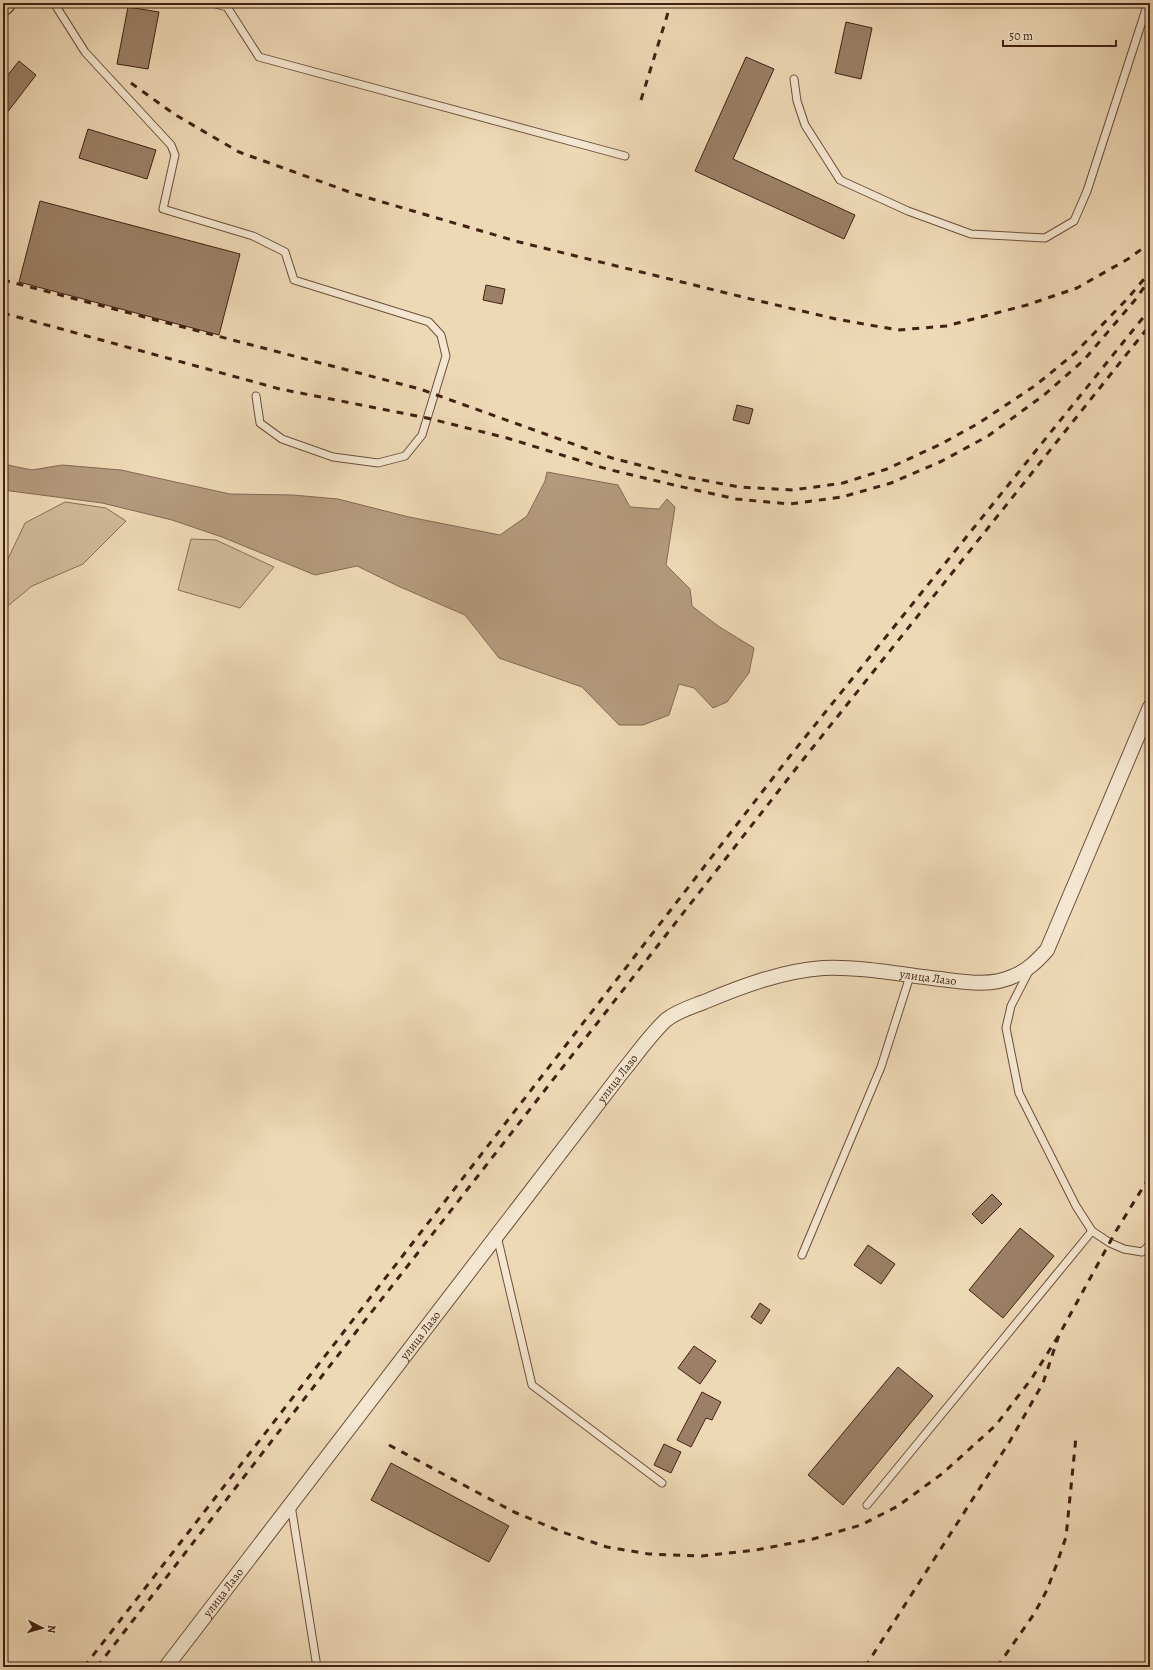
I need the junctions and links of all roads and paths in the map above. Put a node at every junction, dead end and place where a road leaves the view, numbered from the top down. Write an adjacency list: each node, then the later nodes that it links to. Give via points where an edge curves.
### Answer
1 (54, 3): 6 (lane, via 85,52 171,145 175,155 163,209 253,236 285,252 294,280 429,322 441,335 446,356 435,394 422,434 405,456 378,463 333,457 282,438 260,423)
2 (212, 3): 5 (lane, via 227,7 259,57)
3 (1148, 3): 4 (lane, via 1087,191 1074,221 1045,238 971,234 908,211 840,180 806,125 797,101)
4 (794, 79)
5 (625, 156)
6 (256, 396)
7 (1150, 707): 8 (street, улица Лазо, via 1047,950)
8 (1031, 967): 9 (street, улица Лазо, via 1013,977 989,983); 10 (lane, via 1011,1006 1006,1028 1019,1093 1076,1206)
9 (910, 976): 11 (street, улица Лазо, via 847,968 798,971 724,994 683,1010 667,1020 623,1071); 13 (lane, via 880,1067)
10 (1092, 1231): 12 (lane, via 1124,1249 1142,1252); 16 (lane)
11 (497, 1236): 14 (lane, via 532,1385); 15 (street, улица Лазо)
12 (1150, 1245)
13 (802, 1254)
14 (662, 1483)
15 (291, 1504): 17 (street, улица Лазо); 18 (lane)
16 (867, 1505)
17 (166, 1667)
18 (317, 1667)

